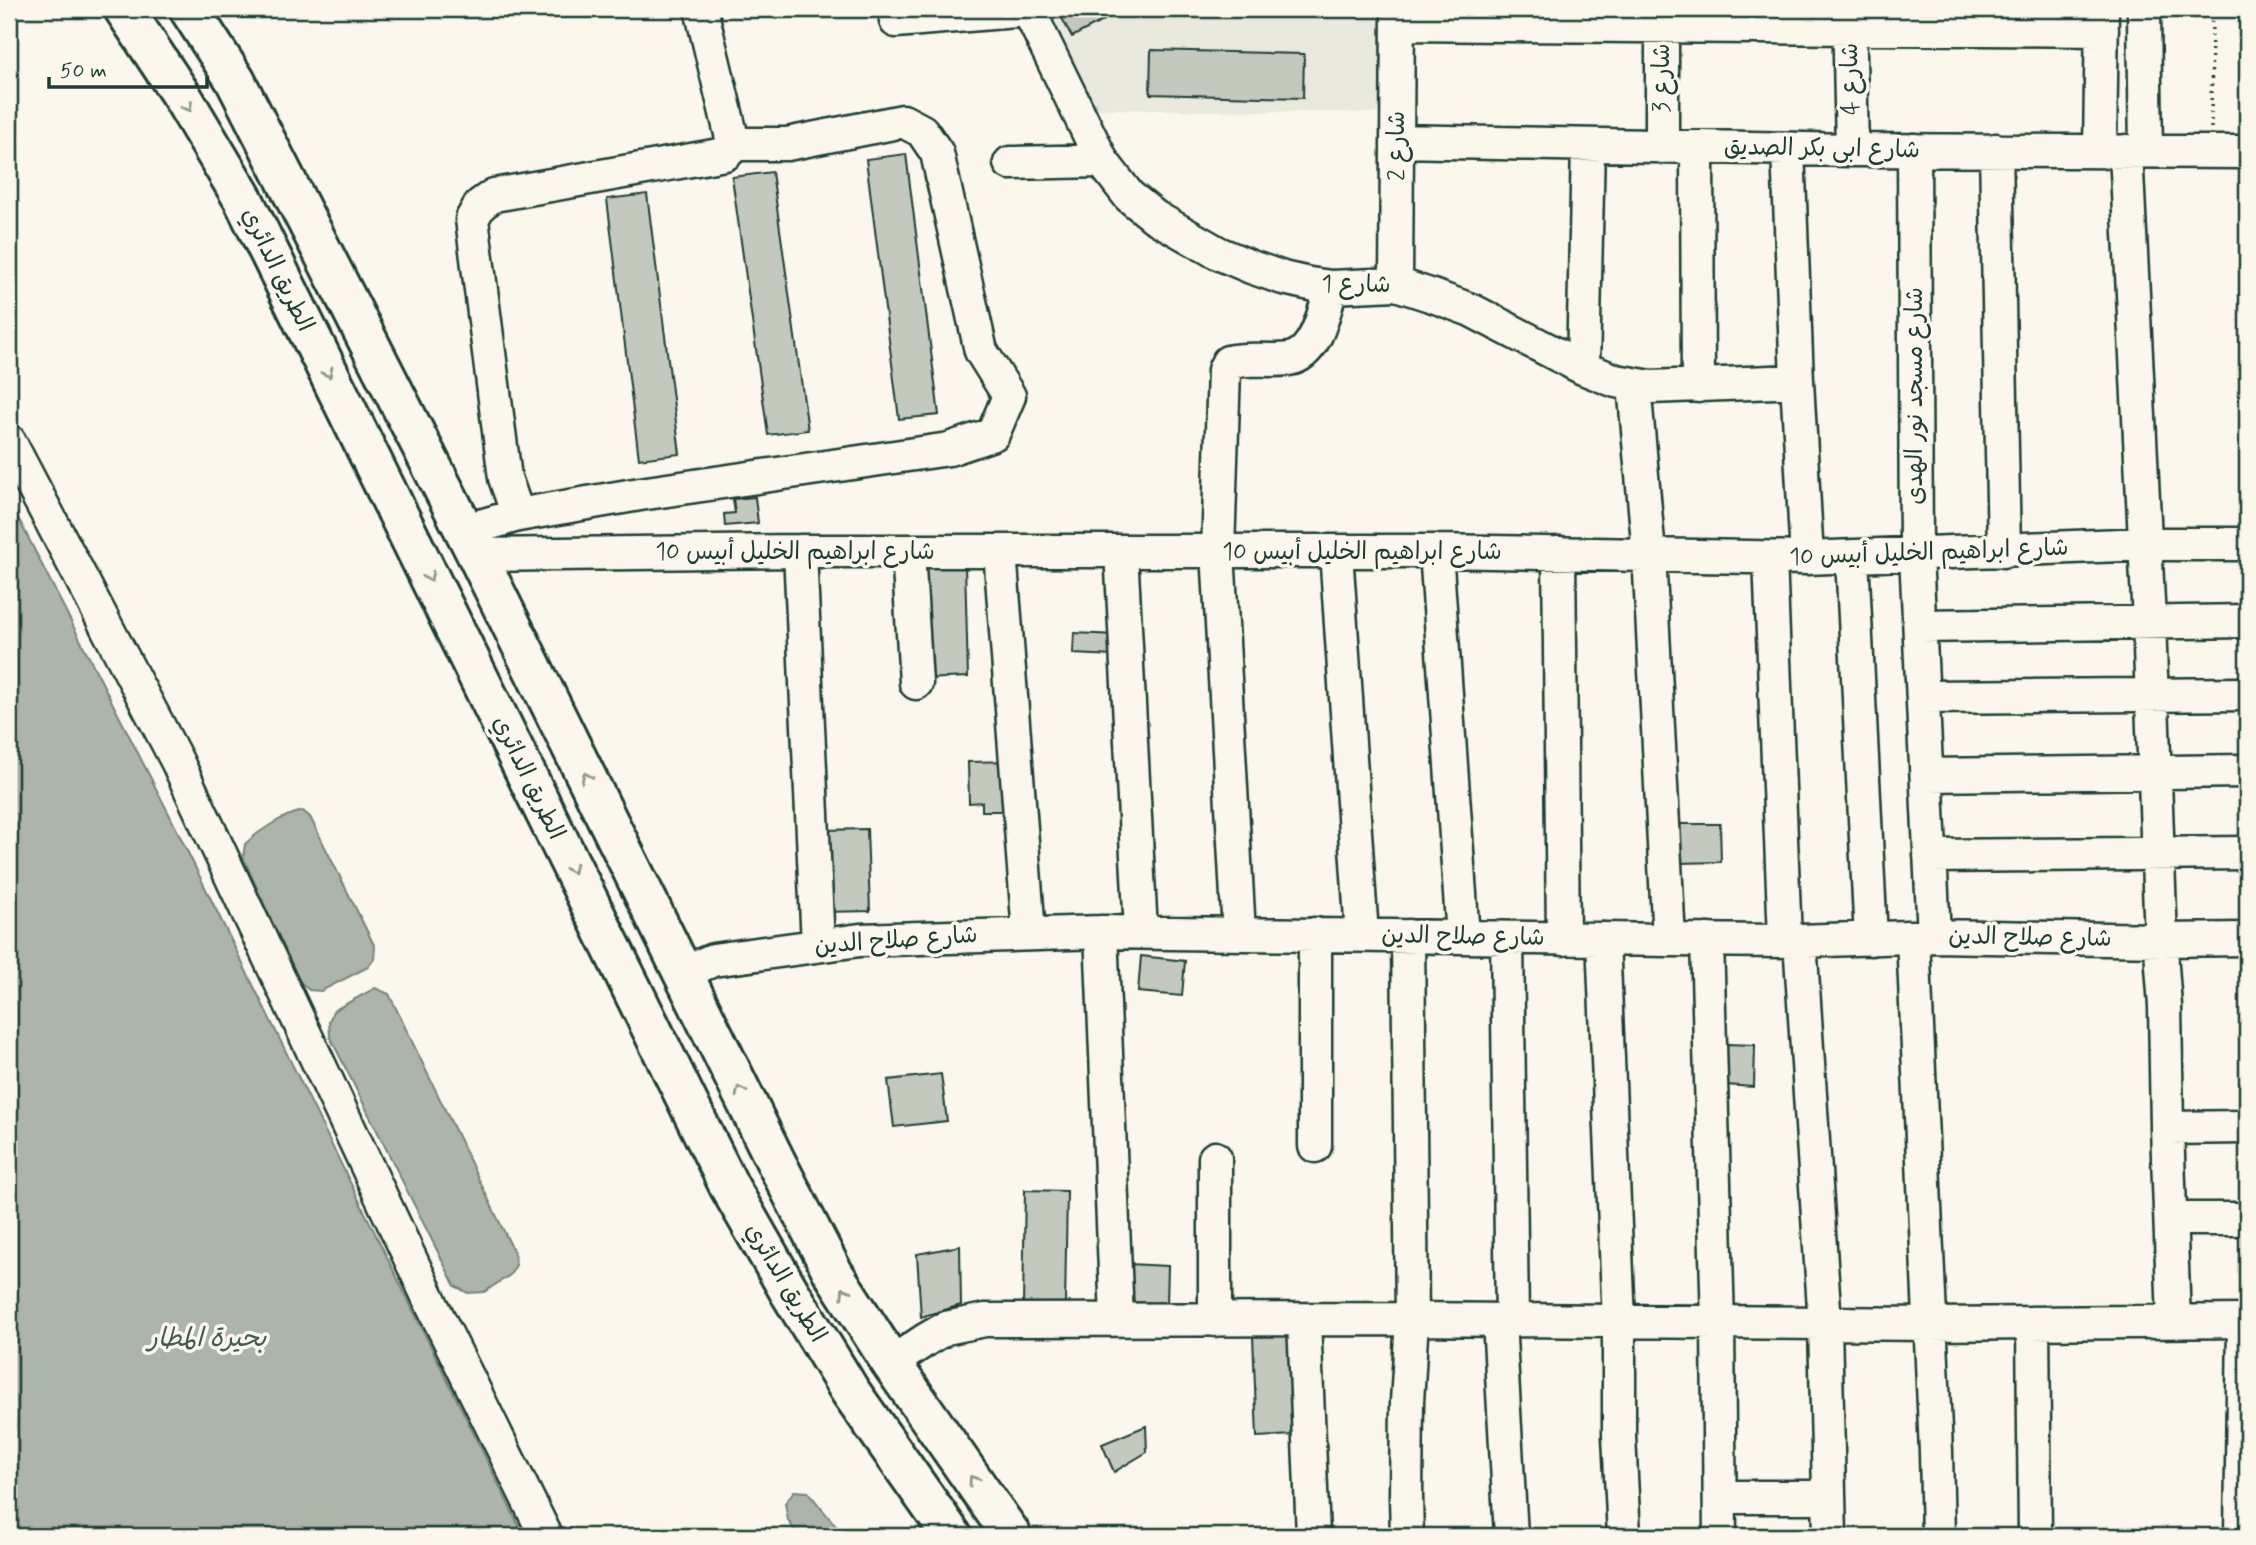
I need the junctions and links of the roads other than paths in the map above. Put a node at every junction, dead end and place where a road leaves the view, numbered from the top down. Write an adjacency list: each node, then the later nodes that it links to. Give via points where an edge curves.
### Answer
1 (124, 9): 104 (main road, الطريق الدائري, one-way to 104, via 243,199 729,1186 850,1391)
2 (189, 9): 32 (main road, الطريق الدائري, via 235,80)
3 (701, 9): 12 (street)
4 (1029, 9): 10 (street); 22 (street, شارع 1)
5 (2144, 14): 20 (street)
6 (1398, 16): 7 (street); 11 (street, شارع 2)
7 (1662, 17): 8 (street); 14 (street, شارع 3)
8 (1849, 18): 9 (street); 17 (street, شارع 4)
9 (2102, 19): 20 (street)
10 (896, 21)
11 (1397, 141): 13 (street, شارع ابى بكر الصديق); 24 (street, شارع 2)
12 (733, 144): 31 (street, via 725,153 494,195 480,205 472,219 478,277 505,478); 31 (street, via 787,144 904,121 922,131 937,153 981,351 1009,396 993,434 949,449)
13 (1588, 145): 14 (street, شارع ابى بكر الصديق); 26 (street)
14 (1662, 147): 15 (street, شارع ابى بكر الصديق)
15 (1697, 148): 16 (street, شارع ابى بكر الصديق); 29 (street)
16 (1788, 149): 17 (street, شارع ابى بكر الصديق); 27 (street)
17 (1852, 150): 18 (street, شارع ابى بكر الصديق)
18 (1914, 150): 19 (street, شارع ابى بكر الصديق); 45 (street, شارع مسجد نور الهدى)
19 (1996, 150): 20 (street, شارع ابى بكر الصديق); 42 (street)
20 (2124, 151): 21 (street, شارع ابى بكر الصديق); 33 (street)
21 (2247, 152)
22 (1102, 161): 23 (street); 25 (street, شارع 1, via 1129,196 1198,242 1283,278)
23 (1010, 163)
24 (1395, 284): 25 (street, شارع 1); 26 (street, شارع 1, via 1471,310)
25 (1331, 287): 39 (street, via 1322,321 1300,356 1236,360 1228,362 1224,370)
26 (1583, 368): 28 (street, شارع 1)
27 (1797, 381): 29 (street, شارع 1); 48 (street)
28 (1634, 385): 29 (street, شارع 1); 44 (street)
29 (1698, 386)
30 (9, 441): 103 (street, via 177,761 432,1305)
31 (518, 515): 32 (street)
32 (470, 543): 35 (street, شارع ابراهيم الخليل أبيس 10); 81 (main road, الطريق الدائري, one-way to 32)
33 (2146, 544): 34 (street, شارع ابراهيم الخليل أبيس 10); 42 (street, شارع ابراهيم الخليل أبيس 10); 50 (street)
34 (2247, 544)
35 (800, 551): 36 (street, شارع ابراهيم الخليل أبيس 10); 80 (street)
36 (908, 551): 37 (street, شارع ابراهيم الخليل أبيس 10); 52 (street)
37 (1000, 551): 38 (street, شارع ابراهيم الخليل أبيس 10); 65 (street)
38 (1121, 551): 39 (street, شارع ابراهيم الخليل أبيس 10); 63 (street)
39 (1218, 551): 40 (street, شارع ابراهيم الخليل أبيس 10); 64 (street)
40 (1336, 551): 41 (street, شارع ابراهيم الخليل أبيس 10); 67 (street)
41 (1436, 551): 43 (street, شارع ابراهيم الخليل أبيس 10); 69 (street)
42 (2004, 551): 45 (street, شارع ابراهيم الخليل أبيس 10)
43 (1559, 553): 44 (street, شارع ابراهيم الخليل أبيس 10); 72 (street)
44 (1649, 554): 47 (street, شارع ابراهيم الخليل أبيس 10); 76 (street)
45 (1916, 554): 46 (street, شارع ابراهيم الخليل أبيس 10); 51 (street, شارع مسجد نور الهدى)
46 (1852, 557): 48 (street, شارع ابراهيم الخليل أبيس 10); 74 (street)
47 (1770, 558): 48 (street, شارع ابراهيم الخليل أبيس 10); 79 (street)
48 (1807, 558)
49 (2247, 621): 50 (street)
50 (2149, 622): 51 (street); 53 (street)
51 (1920, 626): 55 (street, شارع مسجد نور الهدى)
52 (916, 683)
53 (2152, 694): 54 (street); 55 (street); 56 (street)
54 (2247, 694)
55 (1923, 697): 58 (street, شارع مسجد نور الهدى)
56 (2155, 771): 57 (street); 58 (street); 59 (street)
57 (2247, 771)
58 (1927, 775): 61 (street, شارع مسجد نور الهدى)
59 (2158, 853): 60 (street); 61 (street); 78 (street)
60 (2247, 853)
61 (1930, 856): 70 (street, شارع مسجد نور الهدى)
62 (1101, 932): 63 (street, شارع صلاح الدين); 65 (street, شارع صلاح الدين); 88 (street)
63 (1141, 932): 64 (street, شارع صلاح الدين)
64 (1239, 933): 66 (street, شارع صلاح الدين)
65 (1029, 934): 80 (street, شارع صلاح الدين)
66 (1315, 934): 67 (street, شارع صلاح الدين); 84 (street)
67 (1362, 935): 68 (street, شارع صلاح الدين)
68 (1408, 936): 69 (street, شارع صلاح الدين); 89 (street)
69 (1462, 937): 71 (street, شارع صلاح الدين)
70 (1924, 937): 74 (street, شارع صلاح الدين); 78 (street, شارع صلاح الدين); 99 (street, شارع مسجد نور الهدى)
71 (1507, 938): 72 (street, شارع صلاح الدين); 92 (street)
72 (1563, 939): 73 (street, شارع صلاح الدين)
73 (1603, 939): 76 (street, شارع صلاح الدين); 95 (street)
74 (1871, 939): 79 (street, شارع صلاح الدين)
75 (2247, 939): 78 (street, شارع صلاح الدين)
76 (1669, 940): 77 (street, شارع صلاح الدين)
77 (1707, 940): 79 (street, شارع صلاح الدين); 96 (street)
78 (2161, 940): 83 (street)
79 (1793, 941): 98 (street)
80 (818, 945): 81 (street, شارع صلاح الدين, via 713,960)
81 (683, 973): 100 (main road, الطريق الدائري, one-way to 81, via 831,1272)
82 (2247, 1127): 83 (street)
83 (2167, 1128): 86 (street)
84 (1315, 1146)
85 (1215, 1158): 90 (street)
86 (2171, 1219): 87 (street); 93 (street)
87 (2247, 1219)
88 (1117, 1319): 90 (street); 100 (street, via 978,1322 946,1328)
89 (1412, 1319): 91 (street); 92 (street); 107 (street)
90 (1215, 1320): 91 (street)
91 (1304, 1320): 106 (street)
92 (1505, 1320): 95 (street); 108 (street)
93 (2174, 1321): 94 (street); 97 (street)
94 (2245, 1321): 114 (street)
95 (1619, 1322): 96 (street); 109 (street)
96 (1718, 1323): 98 (street); 101 (street)
97 (2033, 1323): 99 (street); 113 (street)
98 (1825, 1324): 99 (street); 102 (street)
99 (1930, 1324): 112 (street, شارع مسجد نور الهدى)
100 (891, 1363): 105 (main road, الطريق الدائري, one-way to 100)
101 (1720, 1497): 102 (street); 110 (street)
102 (1829, 1497): 111 (street)
103 (546, 1536)
104 (952, 1536)
105 (1012, 1536)
106 (1313, 1536)
107 (1407, 1536)
108 (1511, 1536)
109 (1624, 1536)
110 (1720, 1536)
111 (1830, 1536)
112 (1938, 1536)
113 (2035, 1536)
114 (2242, 1536)

